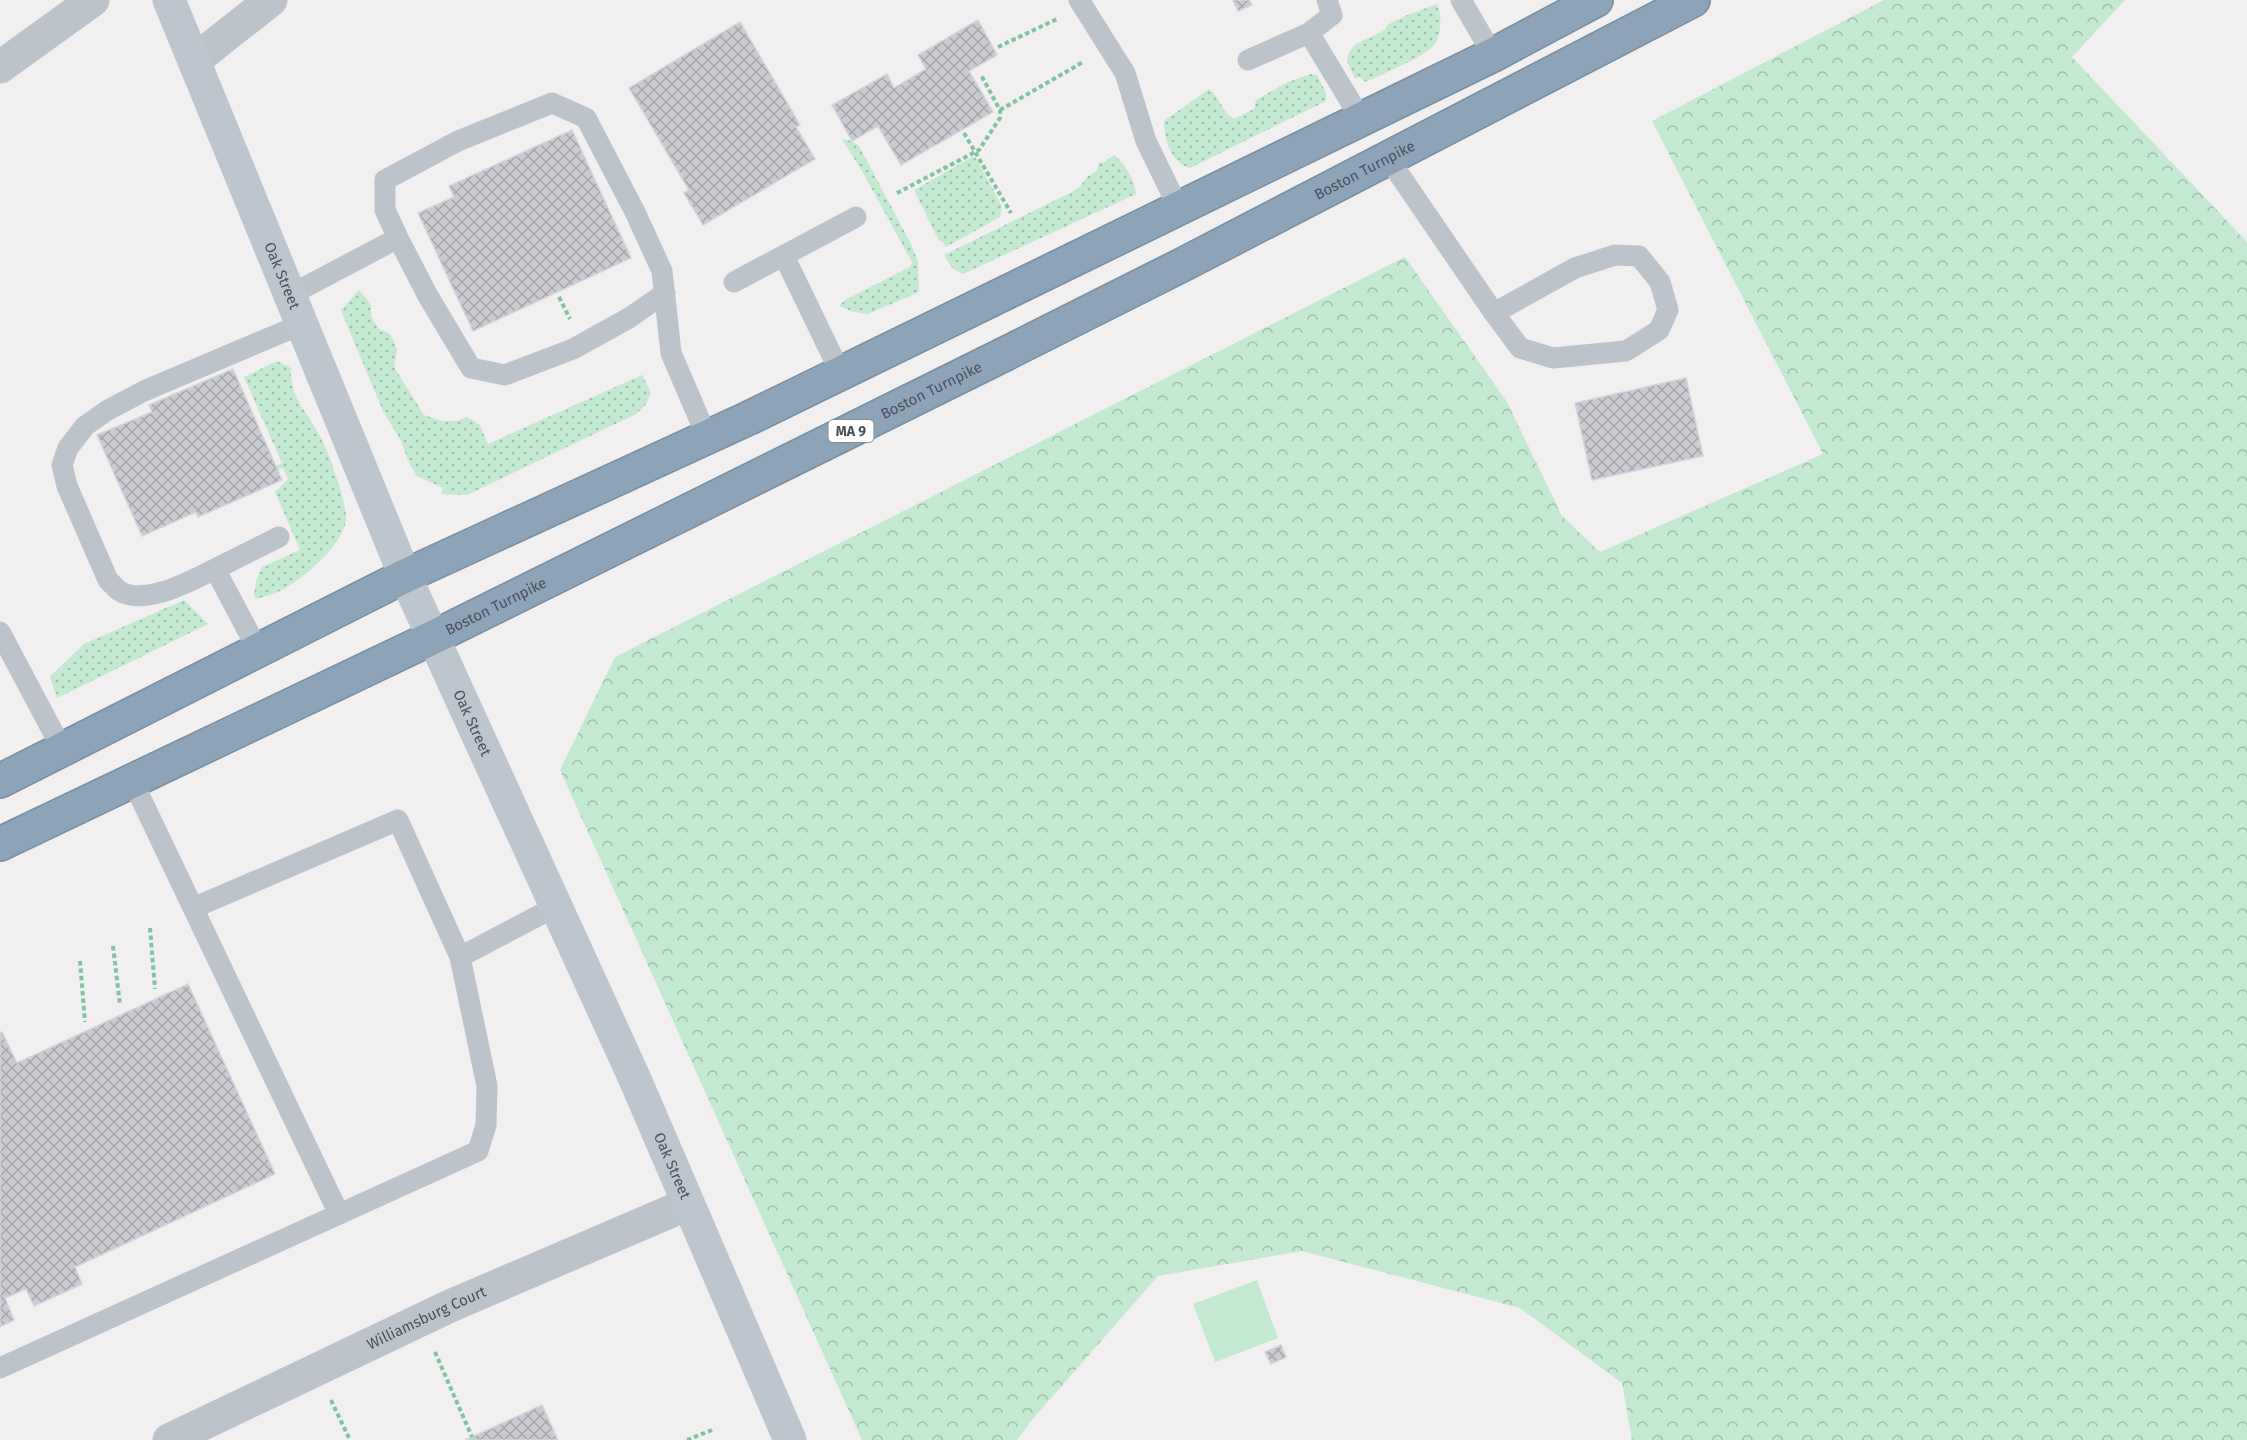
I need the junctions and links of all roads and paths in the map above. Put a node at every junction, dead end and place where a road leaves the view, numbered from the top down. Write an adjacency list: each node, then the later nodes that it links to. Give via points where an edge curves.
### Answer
1 (93, 0): 15 (street)
2 (169, 0): 13 (street, Oak Street)
3 (271, 0): 13 (street)
4 (1326, 0): 9 (lane, via 1332,15)
5 (1461, 0): 12 (lane)
6 (1693, 0): 21 (highway, Boston Turnpike / MA 9)
7 (1589, 2): 12 (highway)
8 (1081, 3): 10 (path); 11 (lane)
9 (1309, 33): 14 (lane); 18 (lane)
10 (998, 47)
11 (1108, 47): 17 (path); 23 (lane, via 1125,73 1146,141)
12 (1493, 55): 18 (highway)
13 (195, 60): 30 (street, Oak Street)
14 (1248, 60)
15 (0, 67)
16 (981, 75): 17 (path)
17 (1000, 110): 20 (path, via 1000,118)
18 (1361, 119): 23 (highway)
19 (964, 134): 20 (path)
20 (975, 152): 22 (path); 24 (path)
21 (1388, 158): 31 (lane); 38 (highway, Boston Turnpike / MA 9, via 1016,349)
22 (897, 193)
23 (1179, 209): 32 (highway)
24 (1011, 213)
25 (856, 217): 27 (lane)
26 (398, 238): 29 (lane, via 471,368 505,375 573,349); 29 (lane, via 385,210 385,180 458,141 552,103 586,118 658,261); 30 (lane)
27 (784, 256): 28 (lane); 32 (lane)
28 (734, 282)
29 (664, 293): 33 (lane, via 670,352)
30 (296, 309): 35 (lane, via 108,410 85,426 68,448 62,465 67,486 108,580 120,591 138,595 165,592); 36 (street, Oak Street)
31 (1494, 313): 31 (lane, via 1520,348 1552,358 1626,351 1659,330 1668,310 1660,282 1639,256 1615,255 1575,268)
32 (841, 374): 33 (highway)
33 (707, 437): 36 (highway)
34 (279, 537): 35 (lane)
35 (215, 569): 39 (lane)
36 (405, 576): 38 (street, Oak Street); 39 (highway)
37 (0, 632): 40 (lane)
38 (434, 637): 42 (highway, Boston Turnpike / MA 9); 44 (street, Oak Street)
39 (258, 650): 40 (highway)
40 (62, 749): 41 (highway)
41 (0, 781)
42 (133, 782): 43 (highway, Boston Turnpike / MA 9); 45 (lane)
43 (0, 844)
44 (555, 907): 48 (lane); 53 (street, Oak Street)
45 (193, 908): 48 (lane, via 398,820); 54 (lane)
46 (150, 928): 50 (path)
47 (113, 946): 51 (path)
48 (460, 957): 54 (lane, via 487,1086 486,1125 478,1151)
49 (80, 961): 52 (path)
50 (155, 989)
51 (120, 1005)
52 (85, 1022)
53 (688, 1204): 55 (street, Williamsburg Court); 63 (street, Oak Street)
54 (339, 1214): 56 (lane)
55 (421, 1319): 57 (street, Williamsburg Court); 59 (path)
56 (0, 1368)
57 (316, 1370): 60 (street, Williamsburg Court); 61 (path)
58 (712, 1430): 62 (path)
59 (472, 1437)
60 (169, 1440)
61 (350, 1440)
62 (687, 1440)
63 (790, 1440)

